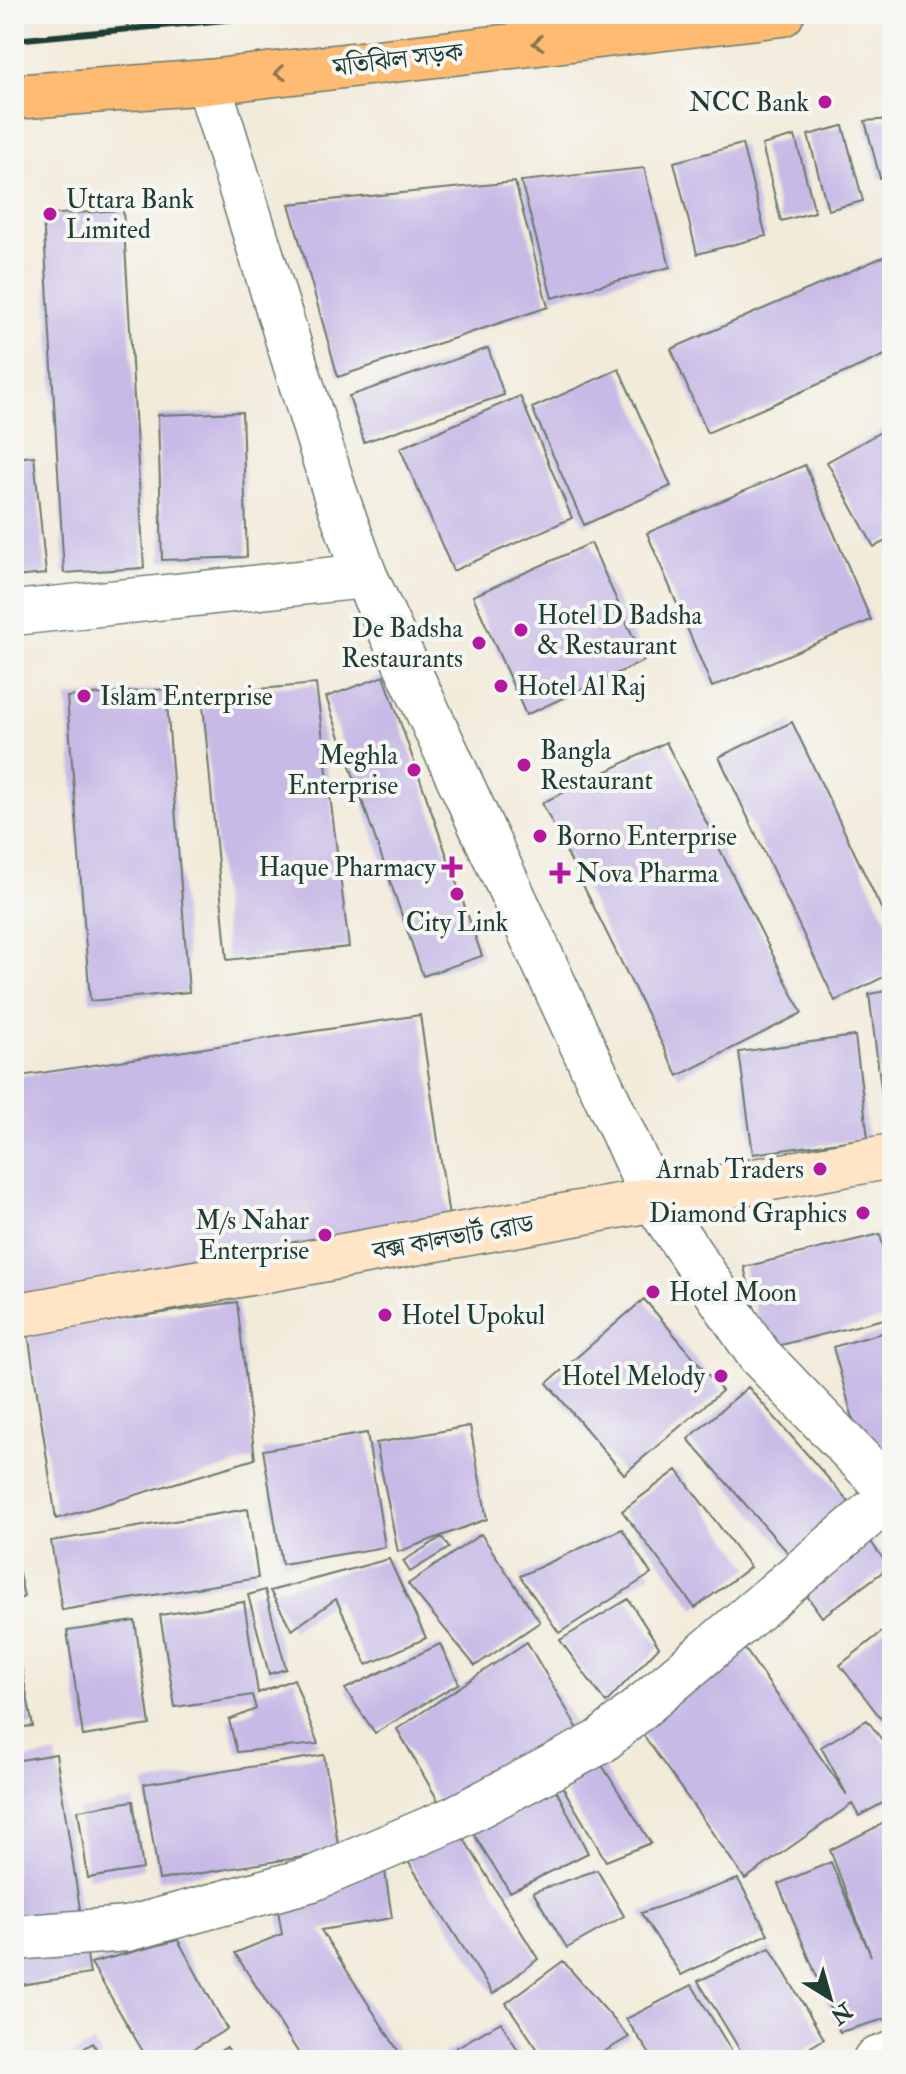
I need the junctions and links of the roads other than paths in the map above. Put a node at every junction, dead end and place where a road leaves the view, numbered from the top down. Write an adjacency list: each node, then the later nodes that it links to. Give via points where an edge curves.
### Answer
1 (782, 14): 2 (main road, মতিঝিল সড়ক, one-way to 2)
2 (208, 82): 3 (main road, মতিঝিল সড়ক); 4 (street)
3 (14, 97)
4 (365, 576): 5 (street); 7 (street)
5 (14, 613)
6 (892, 1156): 7 (street, বক্স কালভার্ট রোড)
7 (654, 1200): 8 (street, বক্স কালভার্ট রোড); 9 (street, via 759,1355)
8 (14, 1316)
9 (892, 1494): 10 (street, via 600,1742 455,1818 297,1883 127,1929)
10 (14, 1938)
11 (892, 2054): 12 (street)
12 (875, 2060)

